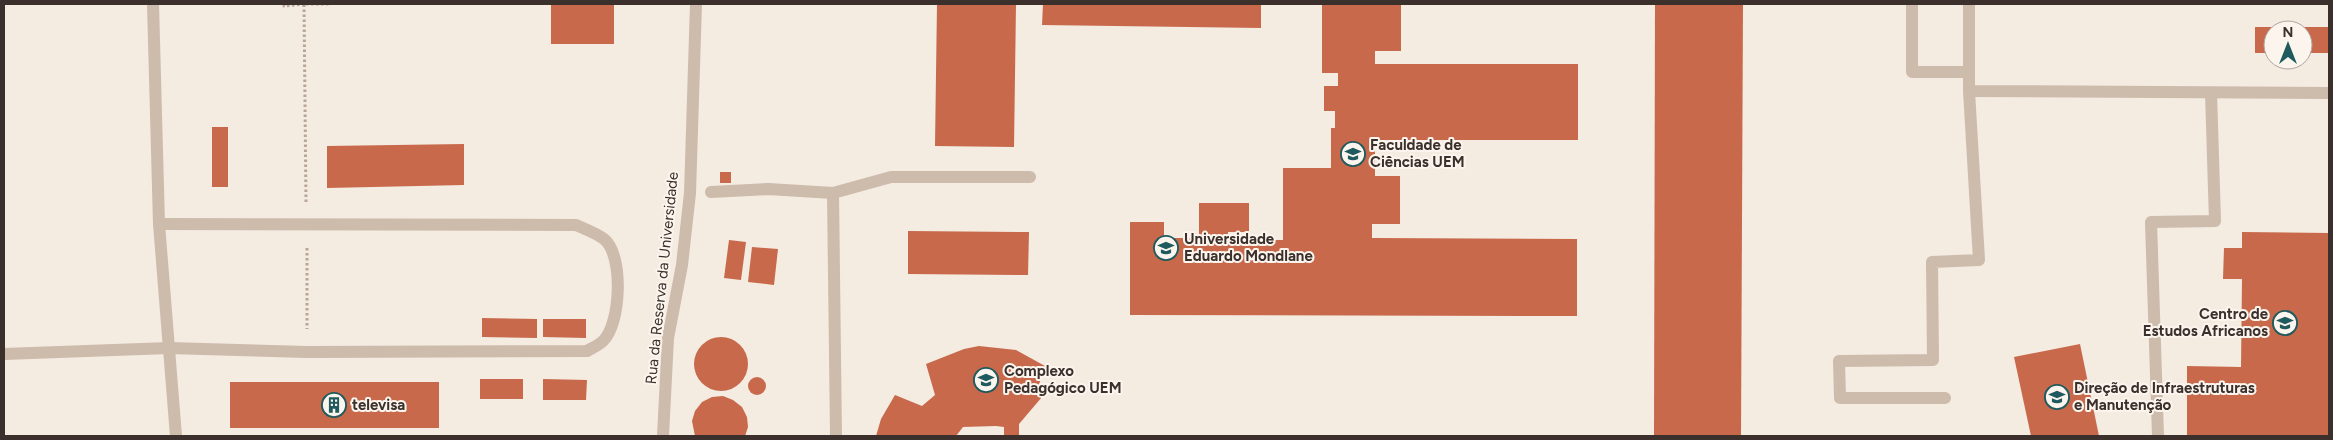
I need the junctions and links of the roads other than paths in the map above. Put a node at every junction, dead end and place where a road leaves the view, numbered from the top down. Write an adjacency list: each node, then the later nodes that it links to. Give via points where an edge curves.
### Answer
1 (153, 4): 12 (lane)
2 (696, 4): 17 (lane, Rua da Reserva da Universidade, via 690,193 682,265 668,338)
3 (1912, 4): 5 (lane, via 1912,72)
4 (1969, 4): 5 (lane)
5 (1969, 72): 6 (lane)
6 (1969, 91): 7 (lane); 15 (lane, via 1979,260 1932,262 1933,360 1839,361 1840,398)
7 (2210, 92): 8 (lane); 19 (lane, via 2214,221 2151,222)
8 (2329, 93)
9 (1030, 177): 11 (lane, via 891,177)
10 (711, 192): 11 (lane, via 768,189)
11 (833, 193): 18 (lane)
12 (159, 224): 13 (lane); 13 (lane, via 576,225 605,240 614,258 619,288 614,318 604,340 587,351 307,352)
13 (169, 348): 14 (lane); 16 (lane)
14 (4, 354)
15 (1945, 398)
16 (176, 436)
17 (663, 436)
18 (836, 436)
19 (2158, 436)

